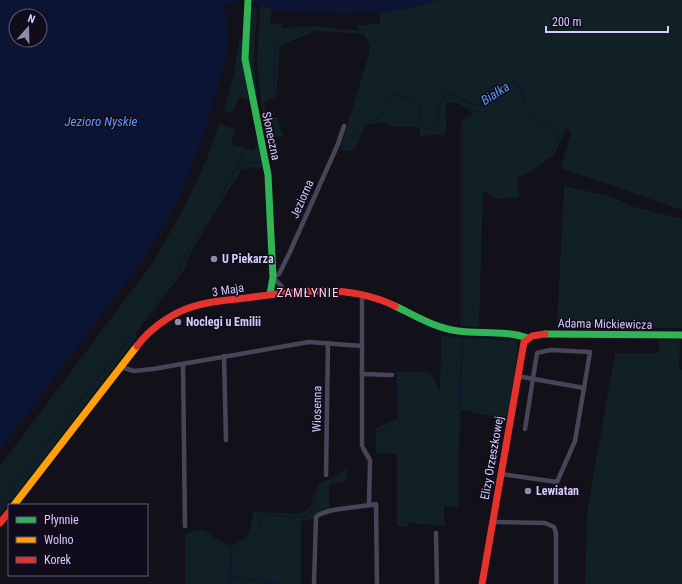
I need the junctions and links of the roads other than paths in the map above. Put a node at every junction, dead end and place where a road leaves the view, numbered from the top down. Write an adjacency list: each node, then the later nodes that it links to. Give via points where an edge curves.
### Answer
1 (248, 1): 3 (street, Słoneczna, via 245,59 266,159)
2 (344, 126): 3 (street, Jeziorna, via 279,274)
3 (273, 277): 4 (street, Słoneczna); 5 (street, Słoneczna, via 282,287)
4 (270, 294): 5 (street, 3 Maja); 13 (street, 3 Maja, via 204,304 181,311 167,318 149,333)
5 (282, 294): 6 (street, 3 Maja)
6 (362, 294): 8 (street, 3 Maja, via 390,303 416,319 442,328 466,333 519,334); 10 (street)
7 (682, 335): 8 (street, Adama Mickiewicza, via 541,334)
8 (528, 338): 16 (street, Elizy Orzeszkowej, via 523,345)
9 (328, 344): 10 (street); 11 (street, via 309,342); 22 (street, Wiosenna)
10 (362, 346): 14 (street)
11 (224, 356): 12 (street); 20 (street)
12 (183, 364): 13 (street, via 134,371); 28 (street)
13 (121, 367): 23 (street, 3 Maja)
14 (362, 374): 15 (street); 24 (street, via 363,447 370,460)
15 (392, 374)
16 (518, 376): 17 (street); 21 (street, Elizy Orzeszkowej)
17 (533, 379): 18 (street); 18 (street, via 539,352 590,352); 19 (street)
18 (584, 388): 21 (street, via 575,441 557,482)
19 (525, 429)
20 (226, 440)
21 (501, 474): 26 (street, Elizy Orzeszkowej)
22 (326, 475)
23 (15, 504)
24 (369, 506): 30 (street, via 327,512 316,517); 31 (street, via 376,504)
25 (8, 513): 27 (street)
26 (493, 522): 33 (street, Elizy Orzeszkowej); 34 (street, via 545,523 554,527)
27 (0, 523)
28 (185, 526)
29 (436, 533): 32 (street)
30 (314, 584)
31 (377, 584)
32 (437, 584)
33 (482, 584)
34 (556, 584)

